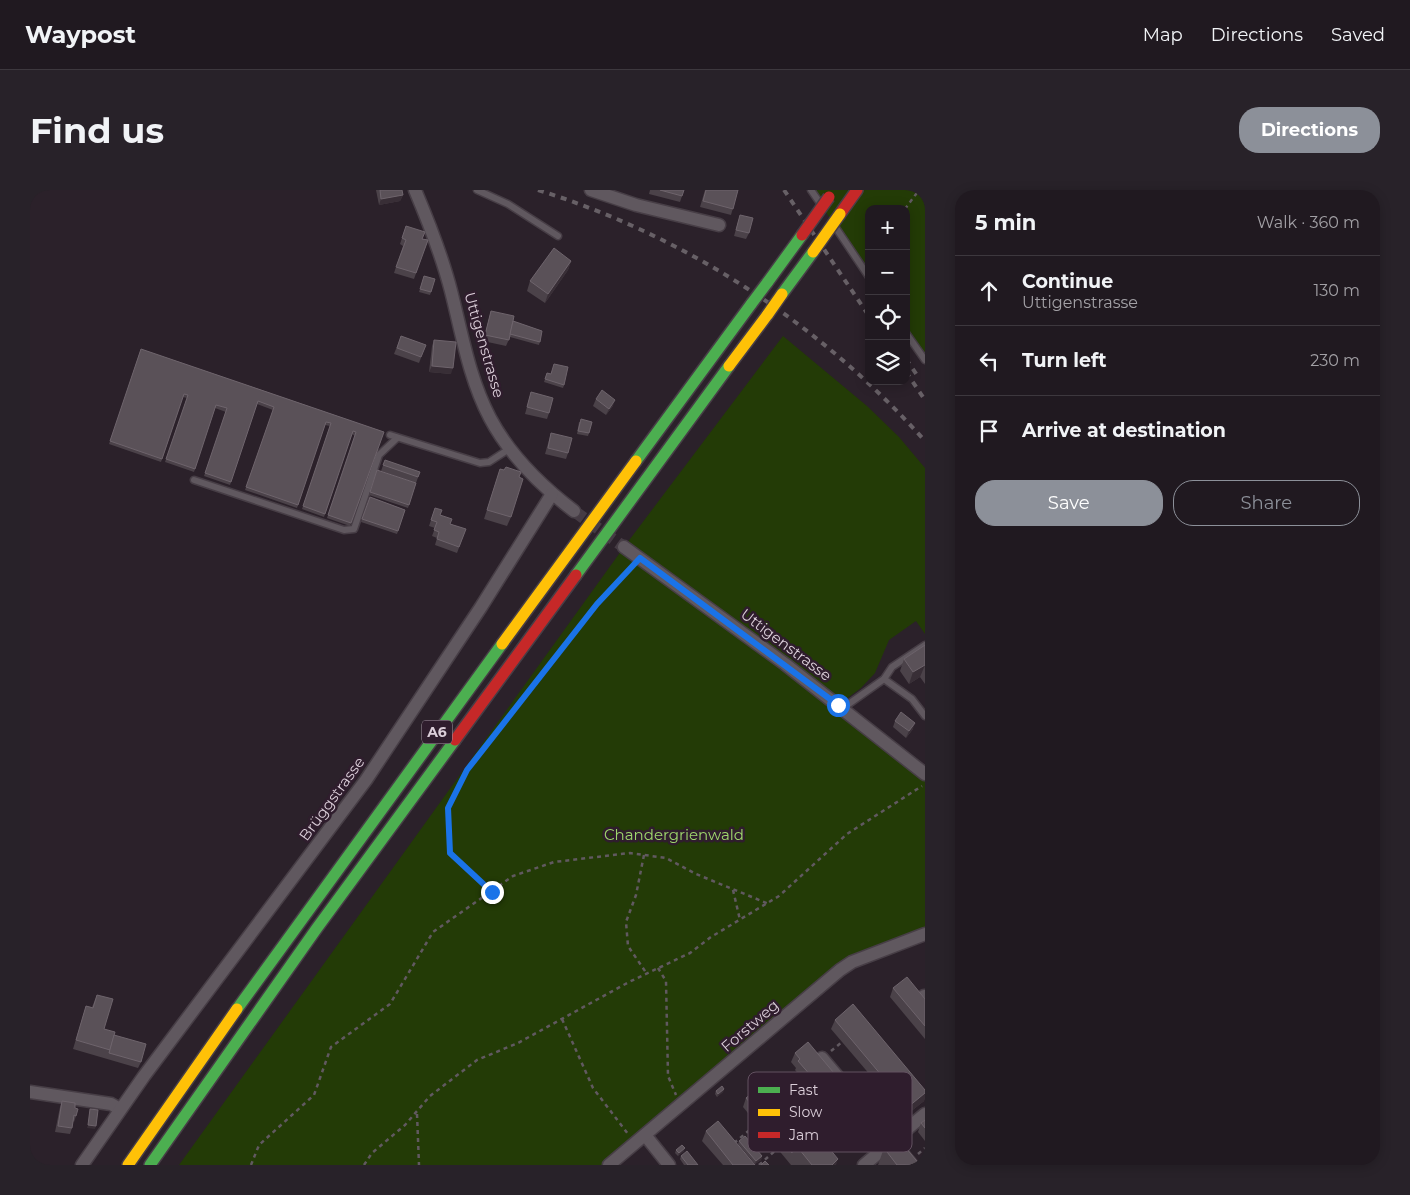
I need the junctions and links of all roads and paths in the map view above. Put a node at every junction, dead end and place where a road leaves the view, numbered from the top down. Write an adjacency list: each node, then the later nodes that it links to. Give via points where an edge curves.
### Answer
1 (415, 190): 16 (street, Uttigenstrasse, via 445,269 478,391)
2 (477, 190): 10 (lane, via 508,204)
3 (591, 190): 9 (street, via 636,205)
4 (811, 190): 11 (lane)
5 (857, 190): 55 (highway, A6, bridge, via 317,928)
6 (919, 190): 8 (path)
7 (832, 193): 54 (highway, A6, bridge, via 264,970)
8 (908, 205)
9 (719, 225)
10 (558, 236)
11 (865, 271)
12 (910, 338): 13 (lane)
13 (925, 360)
14 (390, 436): 15 (lane)
15 (397, 438): 16 (lane, via 480,463 489,462); 17 (lane, via 380,455 354,529 344,530)
16 (509, 449): 18 (street, Uttigenstrasse)
17 (194, 480)
18 (552, 494): 19 (street, Uttigenstrasse); 41 (street, Brüggstrasse, via 477,614 351,801)
19 (574, 511)
20 (624, 547): 21 (street, Uttigenstrasse)
21 (640, 558): 24 (street, Uttigenstrasse); 30 (path, via 597,604 467,770 448,808 450,853)
22 (925, 645): 23 (lane, via 892,667)
23 (884, 679): 24 (lane); 25 (lane, via 912,699)
24 (843, 708): 26 (street, Uttigenstrasse)
25 (925, 716)
26 (925, 774)
27 (925, 783): 31 (path, via 846,834)
28 (644, 855): 29 (path, via 666,858); 30 (path, via 554,862 513,876); 35 (path, via 636,895 626,922 628,946)
29 (733, 890): 31 (path); 32 (path)
30 (492, 892): 56 (path, via 433,932 390,1004 331,1047 314,1095 259,1145)
31 (769, 904): 32 (path)
32 (740, 920): 34 (path, via 690,953)
33 (925, 934): 40 (street, Forstweg, via 852,962 840,970)
34 (658, 968): 35 (path); 40 (path, via 666,981 668,1076)
35 (647, 974): 36 (path)
36 (562, 1019): 42 (path, via 518,1043 477,1060 430,1096); 46 (path, via 593,1088)
37 (822, 1058): 38 (street)
38 (834, 1072)
39 (30, 1092): 41 (street, via 111,1104)
40 (681, 1106): 46 (street, Forstweg)
41 (120, 1109): 53 (street, Brüggstrasse)
42 (417, 1114): 57 (path, via 372,1153); 58 (path)
43 (925, 1114): 44 (street)
44 (912, 1125)
45 (748, 1132): 47 (path)
46 (640, 1139): 59 (street, Forstweg); 60 (street)
47 (733, 1144): 48 (path); 49 (path)
48 (728, 1146)
49 (739, 1151)
50 (774, 1152): 61 (path)
51 (879, 1152): 62 (street)
52 (901, 1152): 63 (street)
53 (82, 1165)
54 (128, 1165)
55 (150, 1165)
56 (251, 1165)
57 (364, 1165)
58 (419, 1165)
59 (609, 1165)
60 (669, 1165)
61 (759, 1165)
62 (864, 1165)
63 (912, 1165)

